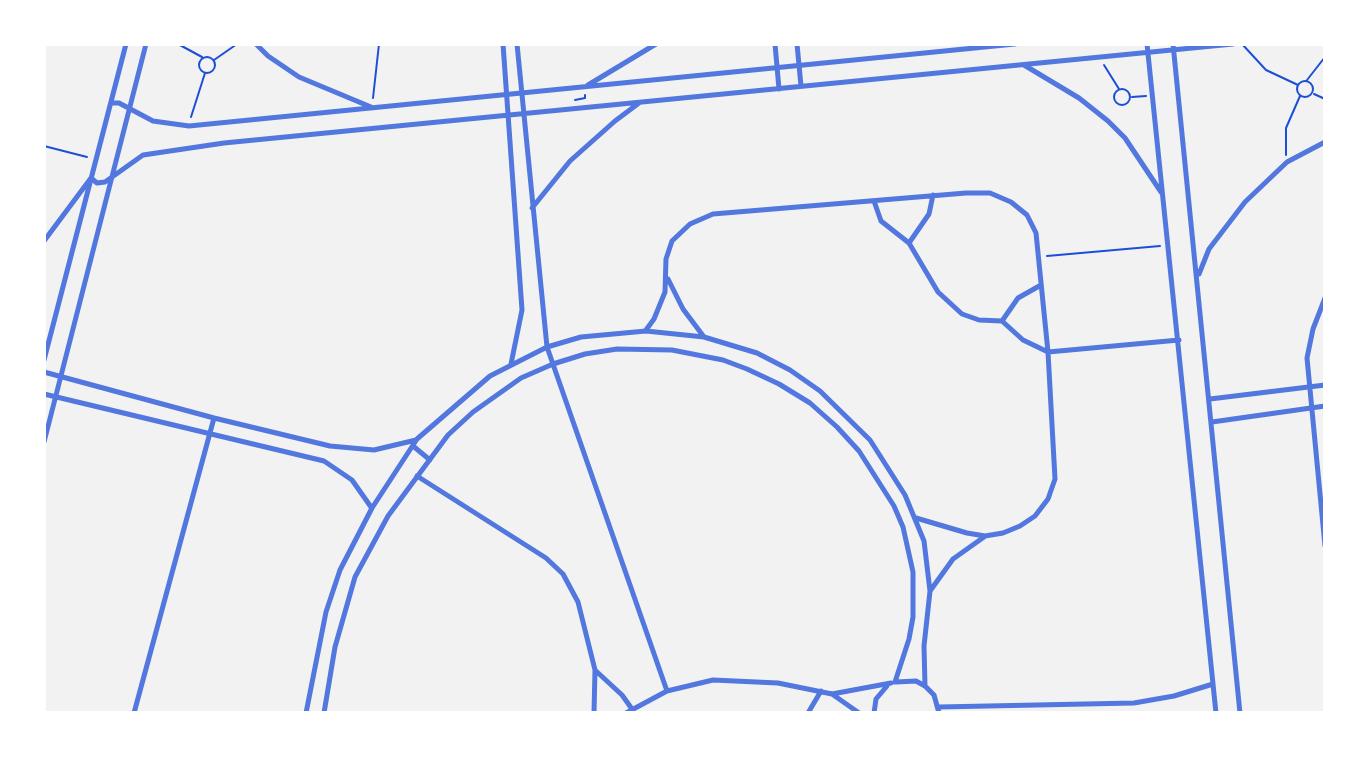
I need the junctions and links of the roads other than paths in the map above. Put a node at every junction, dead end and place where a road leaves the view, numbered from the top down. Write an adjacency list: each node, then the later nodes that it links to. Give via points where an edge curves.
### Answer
1 (126, 44): 24 (street)
2 (146, 44): 27 (street)
3 (256, 44): 26 (street, via 299,77)
4 (503, 44): 23 (street)
5 (517, 44): 22 (street)
6 (656, 44): 20 (street)
7 (775, 44): 18 (street)
8 (797, 44): 17 (street)
9 (958, 44): 14 (street)
10 (1015, 44): 14 (street)
11 (1147, 44): 15 (street)
12 (1233, 44): 13 (street)
13 (1174, 47): 15 (street); 39 (street)
14 (964, 49): 17 (street)
15 (1148, 53): 16 (street); 34 (street)
16 (1023, 64): 19 (street); 34 (street, via 1108,121)
17 (799, 65): 18 (street); 19 (street)
18 (777, 68): 20 (street); 21 (street)
19 (801, 86): 21 (street)
20 (585, 87): 22 (street)
21 (779, 89): 25 (street)
22 (521, 93): 23 (street); 28 (street)
23 (507, 94): 26 (street); 29 (street)
24 (111, 103): 27 (street); 31 (street)
25 (640, 103): 28 (street); 36 (street, via 570,161)
26 (372, 108): 27 (street, via 189,126 153,121)
27 (130, 109): 32 (street)
28 (522, 114): 29 (street); 36 (street)
29 (509, 115): 32 (street, via 149,154 131,160); 50 (street, via 522,310)
30 (1325, 142): 39 (street, via 1264,181 1226,224)
31 (91, 178): 32 (street, via 100,183); 37 (street); 49 (street)
32 (111, 179): 53 (street)
33 (933, 195): 35 (street); 38 (street, via 929,214); 41 (street, via 990,193 1027,215 1036,233)
34 (1163, 195): 46 (street)
35 (874, 201): 38 (street, via 881,221); 40 (street, via 713,214 690,224 672,241 666,259)
36 (532, 209): 47 (street)
37 (44, 241)
38 (909, 243): 43 (street, via 949,304 979,320)
39 (1198, 275): 58 (street)
40 (668, 278): 44 (street, via 661,306); 45 (street)
41 (1041, 285): 43 (street, via 1018,298); 48 (street)
42 (1325, 298): 55 (street, via 1307,358)
43 (1002, 321): 48 (street, via 1023,340)
44 (646, 331): 45 (street); 47 (street, via 581,337)
45 (704, 337): 70 (street, via 757,353 820,391 870,440)
46 (1179, 340): 48 (street); 76 (street)
47 (547, 347): 50 (street); 51 (street)
48 (1048, 352): 71 (street, via 1055,479 1035,516)
49 (44, 360)
50 (511, 364): 64 (street, via 479,384)
51 (553, 364): 67 (street, via 521,378 473,412); 75 (street, via 617,349 698,354 779,384 837,427 883,487 910,549 913,617); 78 (street)
52 (44, 372): 53 (street)
53 (61, 376): 57 (street); 61 (street)
54 (1325, 385): 55 (street)
55 (1309, 387): 58 (street); 60 (street)
56 (44, 394): 57 (street)
57 (55, 397): 63 (street); 65 (street)
58 (1210, 399): 62 (street)
59 (1325, 406): 60 (street)
60 (1312, 408): 62 (street); 72 (street)
61 (214, 418): 63 (street); 64 (street, via 352,450)
62 (1212, 422): 91 (street)
63 (210, 435): 69 (street, via 324,461 352,480); 83 (street)
64 (417, 439): 66 (street)
65 (44, 442)
66 (413, 446): 67 (street); 69 (street)
67 (430, 460): 68 (street)
68 (417, 476): 74 (street, via 555,565 578,602); 85 (street, via 355,577)
69 (372, 508): 84 (street, via 340,570 326,612)
70 (916, 518): 71 (street); 73 (street)
71 (985, 536): 73 (street, via 953,559)
72 (1325, 546)
73 (930, 591): 77 (street)
74 (595, 670): 82 (street, via 622,695); 86 (street)
75 (893, 683): 77 (street, via 905,680); 80 (street); 89 (street, via 876,699)
76 (1213, 684): 81 (street, via 1134,703); 90 (street)
77 (925, 686): 81 (street)
78 (667, 691): 79 (street, via 713,680); 82 (street)
79 (821, 691): 80 (street); 87 (street)
80 (832, 694): 88 (street)
81 (939, 710)
82 (629, 711)
83 (134, 713)
84 (306, 713)
85 (324, 713)
86 (594, 713)
87 (808, 713)
88 (859, 713)
89 (874, 713)
90 (1216, 713)
91 (1240, 713)

